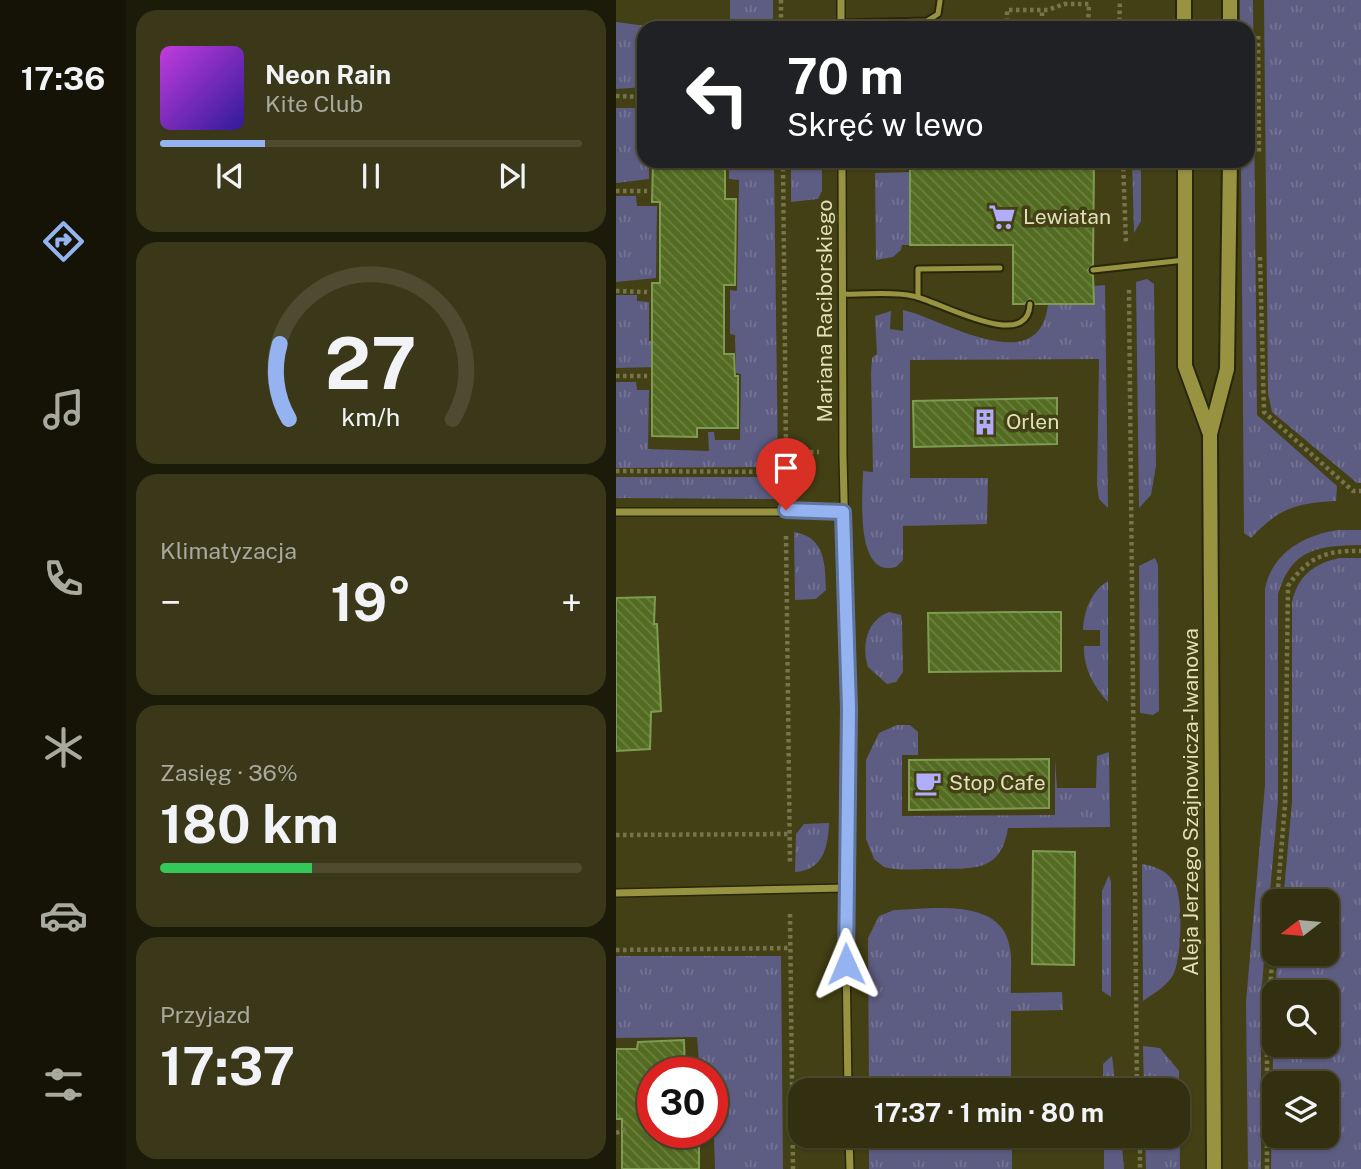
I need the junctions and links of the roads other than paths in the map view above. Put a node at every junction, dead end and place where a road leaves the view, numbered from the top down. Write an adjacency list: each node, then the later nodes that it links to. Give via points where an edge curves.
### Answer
1 (841, 0): 5 (street)
2 (1184, 0): 7 (main road)
3 (1230, 0): 8 (main road)
4 (940, 1): 6 (lane, via 938,14)
5 (841, 21)
6 (927, 21)
7 (1184, 21)
8 (1230, 21)
9 (842, 168): 15 (street, Mariana Raciborskiego)
10 (1185, 168): 12 (main road, Aleja Jerzego Szajnowicza-Iwanowa)
11 (1230, 168): 18 (main road, Aleja Jerzego Szajnowicza-Iwanowa, via 1227,369)
12 (1185, 260): 14 (lane); 18 (main road, Aleja Jerzego Szajnowicza-Iwanowa, via 1185,366)
13 (1000, 268): 16 (lane, via 918,269)
14 (1093, 270)
15 (842, 294): 16 (lane); 20 (street, Mariana Raciborskiego)
16 (918, 298): 17 (lane, via 1004,326 1025,320)
17 (1030, 304)
18 (1210, 434): 26 (main road, Aleja Jerzego Szajnowicza-Iwanowa)
19 (616, 512): 20 (street)
20 (843, 512): 21 (street, Mariana Raciborskiego, via 849,709)
21 (845, 888): 22 (street); 23 (street, Mariana Raciborskiego)
22 (616, 893)
23 (848, 1078)
24 (849, 1148): 25 (street)
25 (850, 1169)
26 (1214, 1169)

